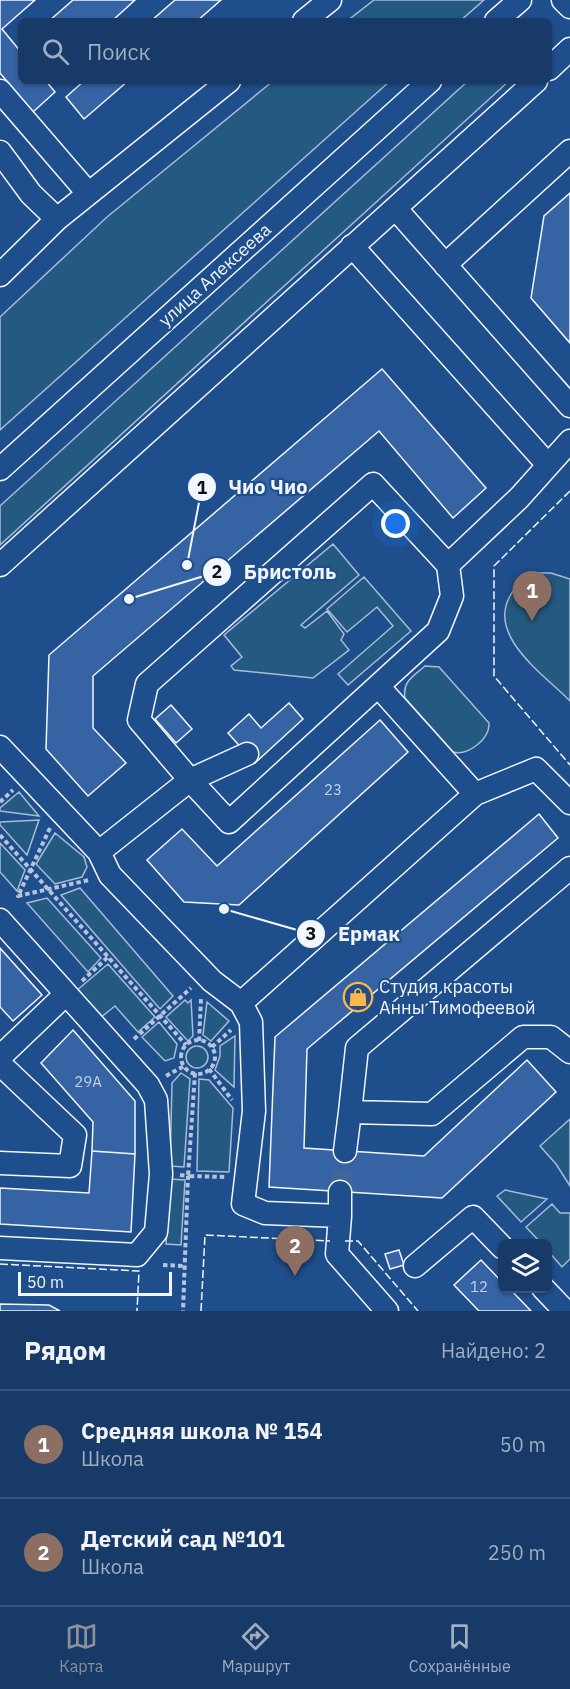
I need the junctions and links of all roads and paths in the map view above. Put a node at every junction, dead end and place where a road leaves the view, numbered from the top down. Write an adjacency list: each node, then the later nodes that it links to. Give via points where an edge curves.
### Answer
1 (330, 0): 5 (street)
2 (520, 0): 6 (street)
3 (563, 0): 4 (street)
4 (570, 7)
5 (308, 18)
6 (499, 18)
7 (570, 49): 8 (street)
8 (552, 66)
9 (225, 84): 15 (street)
10 (427, 84): 24 (street, улица Алексеева)
11 (533, 84): 16 (street)
12 (0, 91): 15 (street)
13 (570, 151): 19 (street)
14 (0, 152): 17 (street)
15 (88, 193): 17 (street)
16 (396, 209): 18 (street); 19 (street)
17 (57, 219): 20 (street)
18 (352, 246): 23 (street); 25 (street)
19 (445, 265): 21 (street)
20 (0, 275)
21 (570, 406)
22 (570, 441): 23 (street)
23 (548, 465): 26 (street)
24 (0, 469)
25 (0, 565)
26 (448, 565): 27 (street, via 452,596 438,631); 30 (street, via 373,484 147,684 139,720)
27 (378, 686): 30 (street, via 228,822); 31 (street)
28 (0, 747): 35 (street)
29 (247, 754): 30 (street)
30 (190, 780): 35 (street)
31 (475, 794): 32 (street, via 536,769); 45 (street)
32 (570, 802)
33 (50, 827): 36 (path)
34 (0, 835): 36 (path)
35 (99, 852): 45 (street, via 110,875 212,981)
36 (30, 867): 39 (path); 39 (path, via 18,896)
37 (570, 867): 60 (street, via 357,1048)
38 (84, 881): 39 (path)
39 (50, 890): 41 (path)
40 (0, 920): 43 (street)
41 (108, 957): 43 (path); 46 (path)
42 (198, 981): 46 (path)
43 (70, 992): 53 (street); 68 (street, via 148,1085 156,1100 161,1174 156,1232 137,1255)
44 (201, 997): 48 (path)
45 (241, 1003): 66 (street, via 253,1029 254,1111 243,1204 265,1213)
46 (160, 1016): 49 (path); 50 (path)
47 (232, 1029): 51 (path)
48 (199, 1041): 50 (path); 51 (path)
49 (127, 1045)
50 (186, 1045): 55 (path, via 181,1054)
51 (212, 1047): 56 (path, via 214,1059)
52 (570, 1052): 60 (street, via 551,1037 523,1037 432,1114)
53 (0, 1057)
54 (0, 1064): 62 (street, via 75,1135 70,1166)
55 (184, 1066): 57 (path); 58 (path)
56 (210, 1069): 58 (path); 59 (path)
57 (178, 1070)
58 (195, 1074): 63 (path)
59 (231, 1099)
60 (350, 1112): 61 (street)
61 (345, 1151)
62 (0, 1163)
63 (186, 1176): 64 (path); 70 (path)
64 (230, 1178)
65 (340, 1192): 66 (street)
66 (340, 1216): 74 (street, via 337,1254)
67 (498, 1243): 71 (street, via 473,1217)
68 (0, 1248)
69 (163, 1265): 70 (path)
70 (185, 1266): 73 (path)
71 (415, 1266)
72 (548, 1293): 75 (street)
73 (183, 1311)
74 (387, 1311)
75 (565, 1311)

